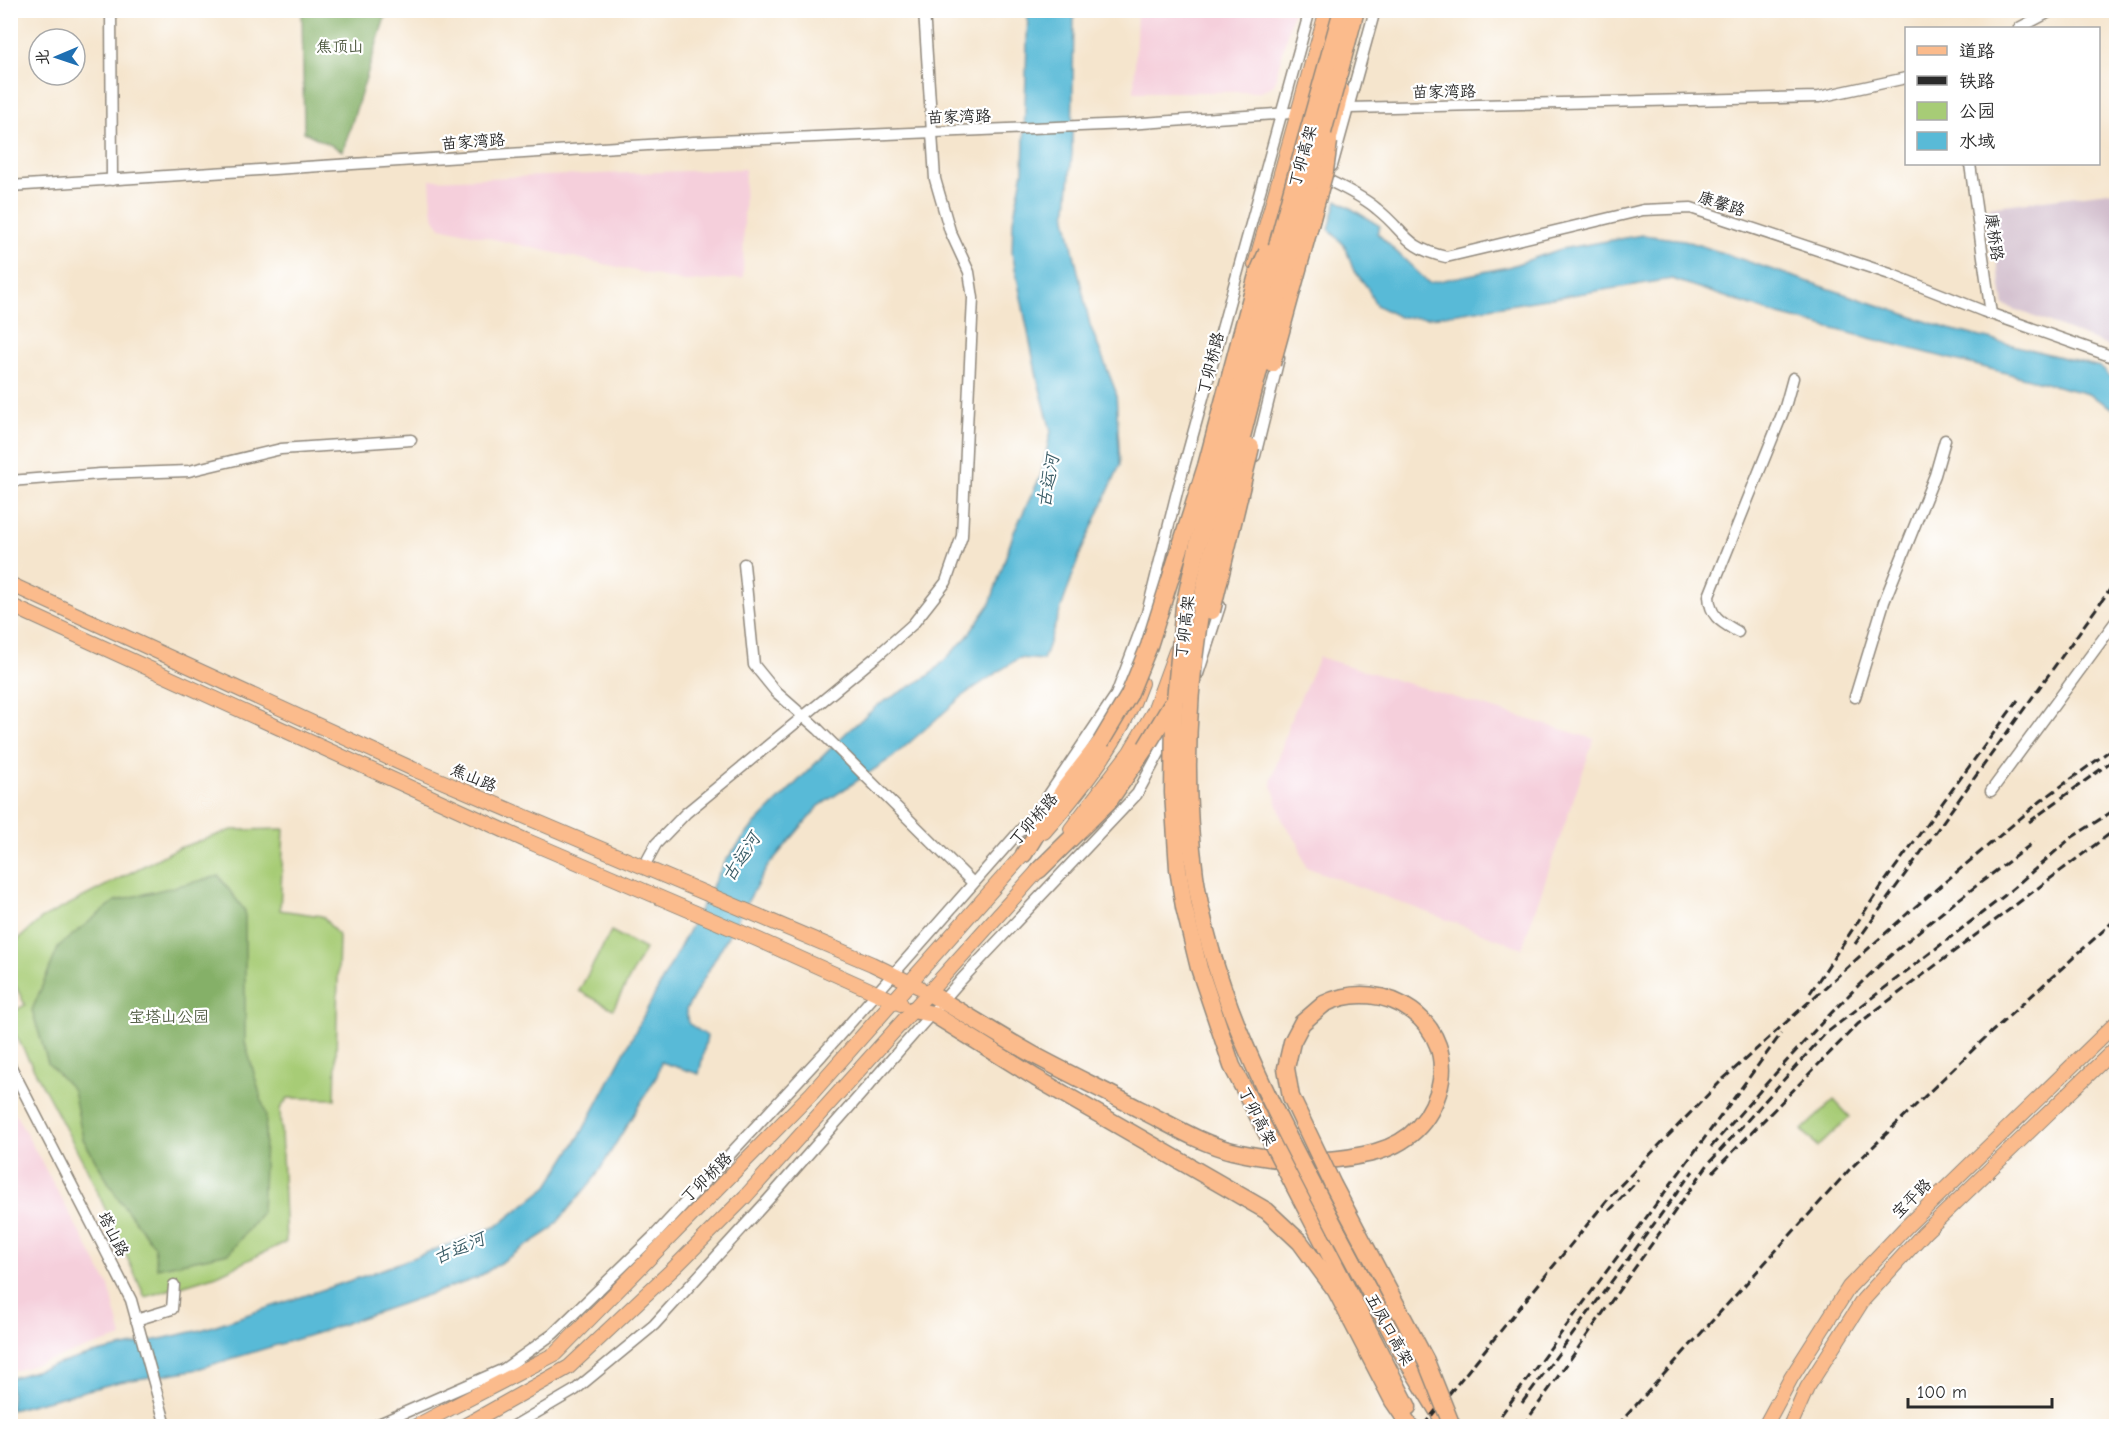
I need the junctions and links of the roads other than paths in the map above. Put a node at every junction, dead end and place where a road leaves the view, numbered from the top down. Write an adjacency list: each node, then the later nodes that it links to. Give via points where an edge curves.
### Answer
1 (111, 10): 18 (street)
2 (924, 10): 16 (street)
3 (1310, 10): 14 (street)
4 (1327, 10): 15 (main road, 丁卯桥路)
5 (1342, 10): 21 (highway, 丁卯高架, bridge)
6 (1356, 10): 12 (highway, 丁卯高架, bridge)
7 (1362, 10): 13 (main road, via 1347,61)
8 (1375, 10): 13 (street)
9 (2053, 10): 10 (street)
10 (2021, 27)
11 (1905, 78): 13 (street, 苗家湾路, via 1819,97)
12 (1338, 79): 28 (highway, 丁卯高架, bridge); 39 (highway, bridge, via 1325,171 1262,400 1204,641 1176,699 1109,801)
13 (1343, 109): 15 (street, 苗家湾路); 19 (street); 39 (main road, via 1179,643 1154,711 1124,760)
14 (1282, 112): 15 (street, 苗家湾路); 16 (street, 苗家湾路); 40 (street, via 1147,613 1116,695 1040,808)
15 (1300, 112): 37 (main road, 丁卯桥路, via 1235,334 1161,628 1132,711 1108,752)
16 (931, 132): 18 (street, 苗家湾路, via 694,142); 35 (street, via 935,179 950,231 969,272 973,298 962,536 946,582 913,624)
17 (1970, 165): 22 (street, 康桥路)
18 (112, 180): 20 (street, 苗家湾路)
19 (1328, 180): 22 (street, 康馨路, via 1367,201 1408,242 1426,253 1446,257 1643,210 1691,208 1890,274); 46 (street, via 1290,313 1224,593 1194,688 1137,794)
20 (10, 186)
21 (1291, 193): 28 (highway, 丁卯高架, bridge); 37 (highway, bridge, via 1257,275 1206,466 1149,646 1129,694 1101,742 1065,788)
22 (1991, 314): 23 (street, 康馨路)
23 (2116, 358)
24 (1793, 378): 33 (street, via 1709,596 1710,609 1717,619)
25 (411, 440): 27 (street, via 281,448 189,471)
26 (1945, 440): 34 (street, via 1884,602)
27 (10, 481)
28 (1207, 545): 51 (highway, 丁卯高架, bridge, via 1191,705 1190,804 1196,876 1217,969 1232,1012); 52 (highway, 丁卯高架, bridge, via 1184,606 1174,710 1175,832 1184,907 1214,1016 1233,1066)
29 (744, 564): 35 (street, via 754,665)
30 (10, 584): 38 (main road, 焦山路, via 413,769)
31 (10, 605): 43 (main road, via 667,902)
32 (2116, 621): 36 (street)
33 (1738, 632)
34 (1854, 697)
35 (804, 717): 38 (street, via 686,813 656,844); 40 (street)
36 (1991, 790)
37 (1024, 855): 42 (main road, 丁卯桥路)
38 (644, 868): 41 (main road, 焦山路)
39 (1040, 870): 44 (main road)
40 (973, 883): 41 (street)
41 (893, 974): 42 (main road, 焦山路); 43 (street)
42 (911, 983): 44 (main road, 焦山路); 45 (main road, 丁卯桥路)
43 (877, 992): 45 (main road); 56 (street, via 656,1234 554,1334 504,1369)
44 (927, 992): 46 (highway); 47 (main road)
45 (895, 1002): 47 (main road); 57 (main road, 丁卯桥路, via 812,1093 555,1354)
46 (939, 1008): 47 (highway); 59 (street, via 654,1325 575,1390); 60 (highway, via 1036,1078 1267,1211 1300,1242 1336,1291); 62 (highway, bridge, via 1194,1137 1231,1151 1278,1158 1336,1160 1380,1152 1402,1143 1420,1127 1433,1106 1441,1082 1440,1058 1434,1036 1422,1020 1403,1005 1381,996 1342,995 1302,1023 1292,1042 1287,1068 1291,1097 1332,1185 1426,1361)
47 (912, 1010): 58 (main road, via 745,1197 577,1359)
48 (2116, 1023): 63 (main road, 宝平路, via 1849,1287)
49 (2116, 1048): 64 (main road, 宝平路, via 1924,1233 1863,1300 1807,1388)
50 (10, 1065): 54 (street, 塔山路, via 131,1300)
51 (1336, 1229): 62 (highway, 五凤口高架, via 1404,1356)
52 (1319, 1234): 61 (highway, 五凤口高架)
53 (174, 1285): 54 (street, via 171,1309)
54 (136, 1320): 55 (street, 塔山路)
55 (166, 1426)
56 (374, 1426)
57 (416, 1426)
58 (464, 1426)
59 (514, 1426)
60 (1410, 1426)
61 (1417, 1426)
62 (1450, 1426)
63 (1765, 1426)
64 (1790, 1426)

